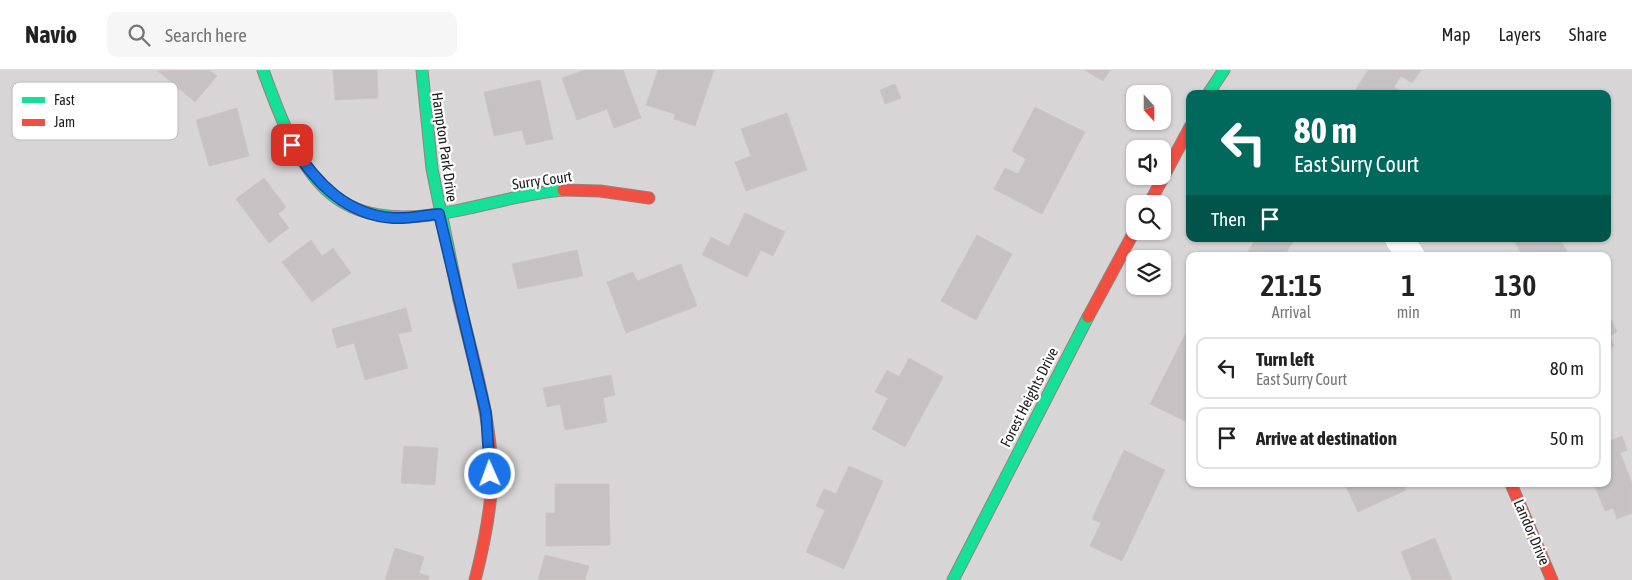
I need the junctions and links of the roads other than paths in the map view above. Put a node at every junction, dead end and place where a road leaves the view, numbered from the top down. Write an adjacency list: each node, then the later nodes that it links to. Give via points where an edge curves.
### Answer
1 (263, 70): 8 (street, Surry Court, via 292,145 305,165 334,195 357,210 375,216 396,218)
2 (422, 70): 8 (street, Hampton Park Drive, via 422,95)
3 (1224, 70): 4 (street)
4 (1211, 90)
5 (1186, 135): 6 (street)
6 (1154, 195)
7 (649, 198): 8 (street, Surry Court, via 586,189 550,191)
8 (439, 214): 11 (street, Hampton Park Drive, via 486,413 491,458 490,506)
9 (1130, 240): 12 (street, Forest Heights Drive)
10 (1512, 487): 13 (street, Landor Drive)
11 (475, 580)
12 (953, 580)
13 (1552, 580)

